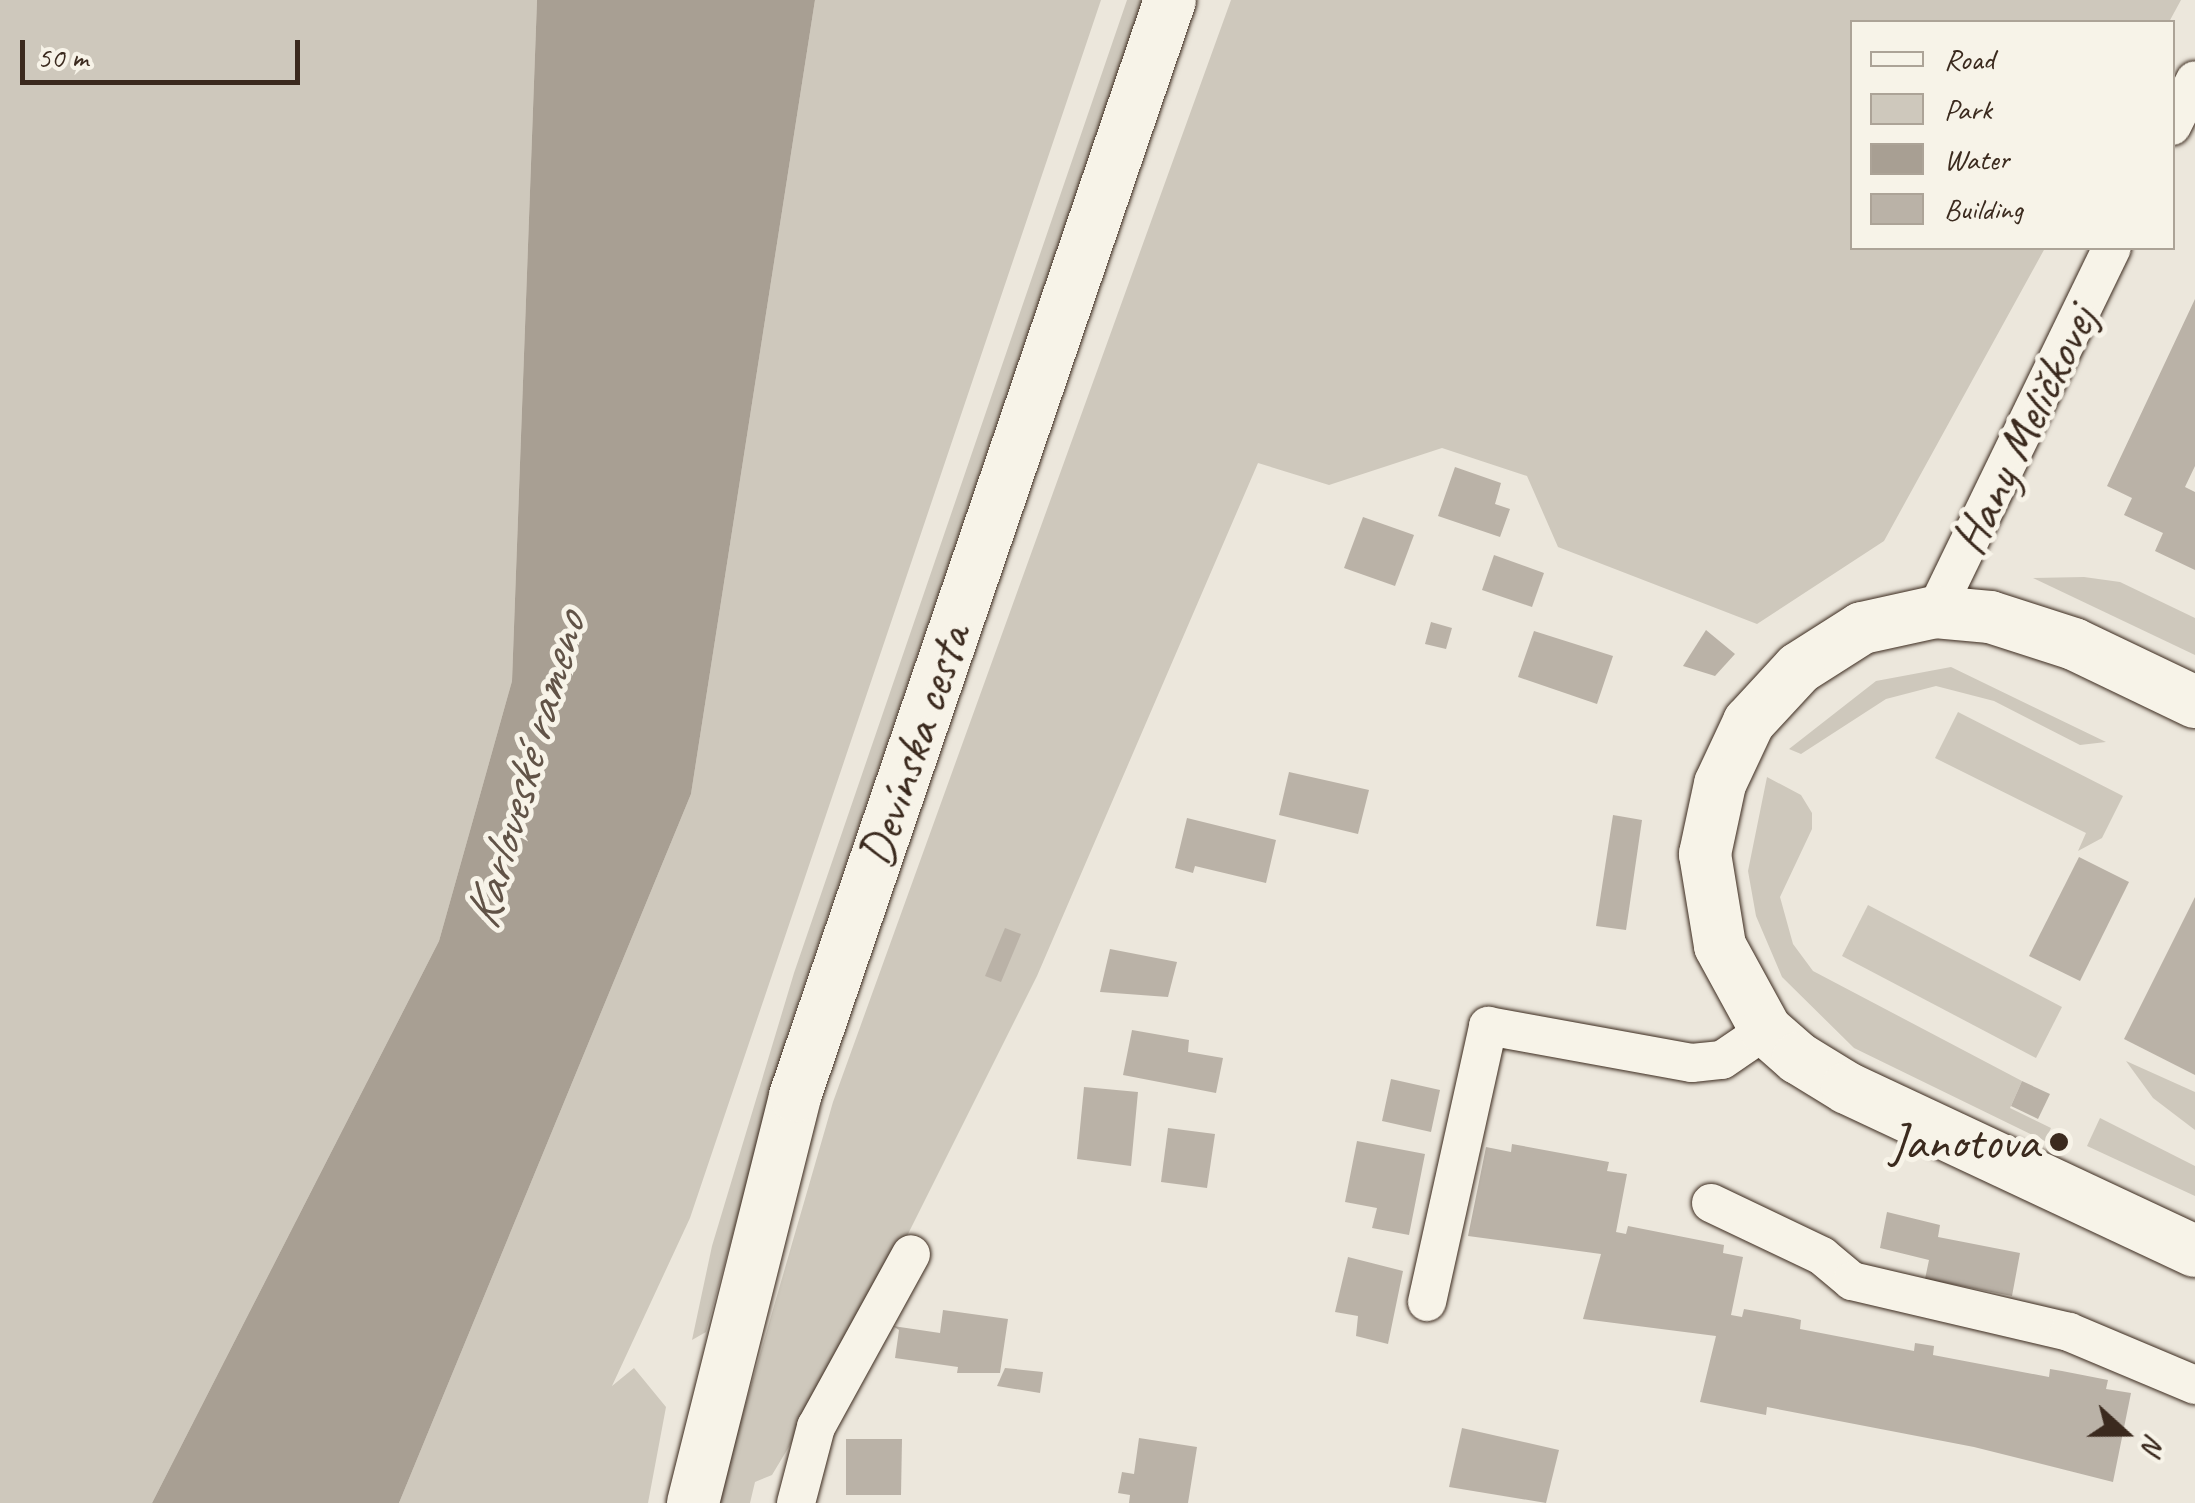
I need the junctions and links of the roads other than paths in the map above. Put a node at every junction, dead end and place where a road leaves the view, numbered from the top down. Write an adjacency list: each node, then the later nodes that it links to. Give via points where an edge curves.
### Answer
1 (1170, 0): 13 (street, Devínska cesta, via 795,1096)
2 (2195, 80): 3 (street)
3 (2175, 120)
4 (2111, 250): 5 (street, Hany Meličkovej)
5 (1935, 612): 6 (street, Hany Meličkovej, via 1990,617 2074,644); 7 (street, Hany Meličkovej, via 1862,628 1820,651 1768,697 1730,755 1710,820 1706,892 1720,946)
6 (2195, 702)
7 (1766, 1030): 9 (street, Hany Meličkovej, via 1847,1088); 11 (street, via 1722,1060 1692,1064 1488,1026)
8 (1711, 1203): 12 (street, via 1822,1256 1852,1281 2069,1332)
9 (2195, 1251)
10 (912, 1254): 14 (street, via 816,1427)
11 (1426, 1302)
12 (2195, 1385)
13 (693, 1503)
14 (796, 1503)

